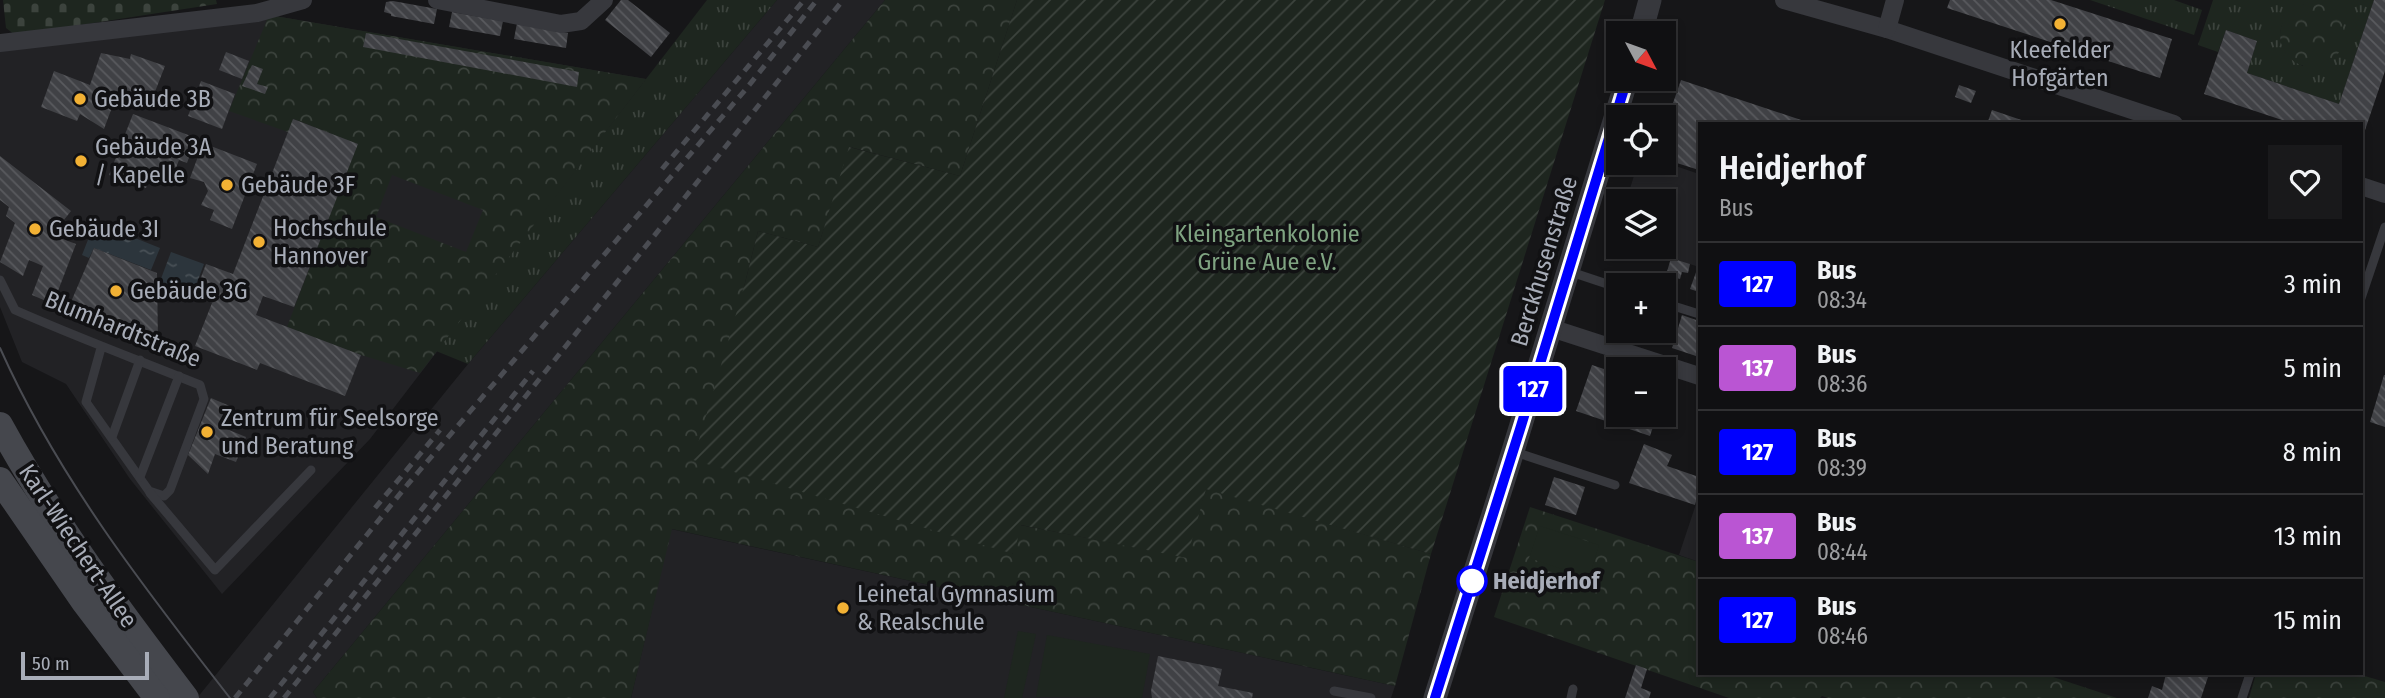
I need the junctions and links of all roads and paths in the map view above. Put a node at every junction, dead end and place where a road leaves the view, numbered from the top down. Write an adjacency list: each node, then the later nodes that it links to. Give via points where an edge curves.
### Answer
1 (437, 0): 7 (street)
2 (604, 0): 7 (street, via 588,17 573,24)
3 (1650, 0): 8 (street)
4 (1784, 0): 9 (street)
5 (1895, 0): 9 (street)
6 (298, 1): 10 (street, via 257,13)
7 (506, 6)
8 (1644, 21)
9 (1887, 29): 12 (street)
10 (0, 43)
11 (1623, 91): 16 (street, Berckhusenstraße)
12 (2168, 122)
13 (2363, 187): 14 (street)
14 (2385, 194)
15 (2385, 227): 19 (lane)
16 (1569, 271): 18 (lane); 22 (street, Berckhusenstraße)
17 (0, 280): 23 (lane, Blumhardtstraße, via 15,310)
18 (1606, 284)
19 (2363, 292)
20 (1676, 307): 21 (lane)
21 (1698, 314)
22 (1551, 328): 26 (street); 29 (street, Berckhusenstraße)
23 (101, 348): 24 (lane, Blumhardtstraße); 28 (lane, via 86,402)
24 (140, 360): 25 (lane, Blumhardtstraße); 28 (lane)
25 (178, 376): 31 (lane); 34 (lane, Blumhardtstraße, via 200,385 204,399 170,491 164,496)
26 (1698, 376)
27 (0, 425): 36 (main road, Karl-Wiechert-Allee, via 102,587)
28 (112, 437): 31 (lane)
29 (1513, 451): 33 (lane); 40 (street, Berckhusenstraße)
30 (311, 470): 34 (lane, via 215,570)
31 (140, 477): 34 (lane)
32 (0, 480): 36 (main road, Karl-Wiechert-Allee, via 84,602)
33 (1615, 485)
34 (149, 491)
35 (2250, 675): 41 (lane)
36 (155, 682): 38 (main road, Karl-Wiechert-Allee)
37 (1334, 691): 39 (lane)
38 (186, 698)
39 (1371, 698)
40 (1435, 698)
41 (2242, 698)

